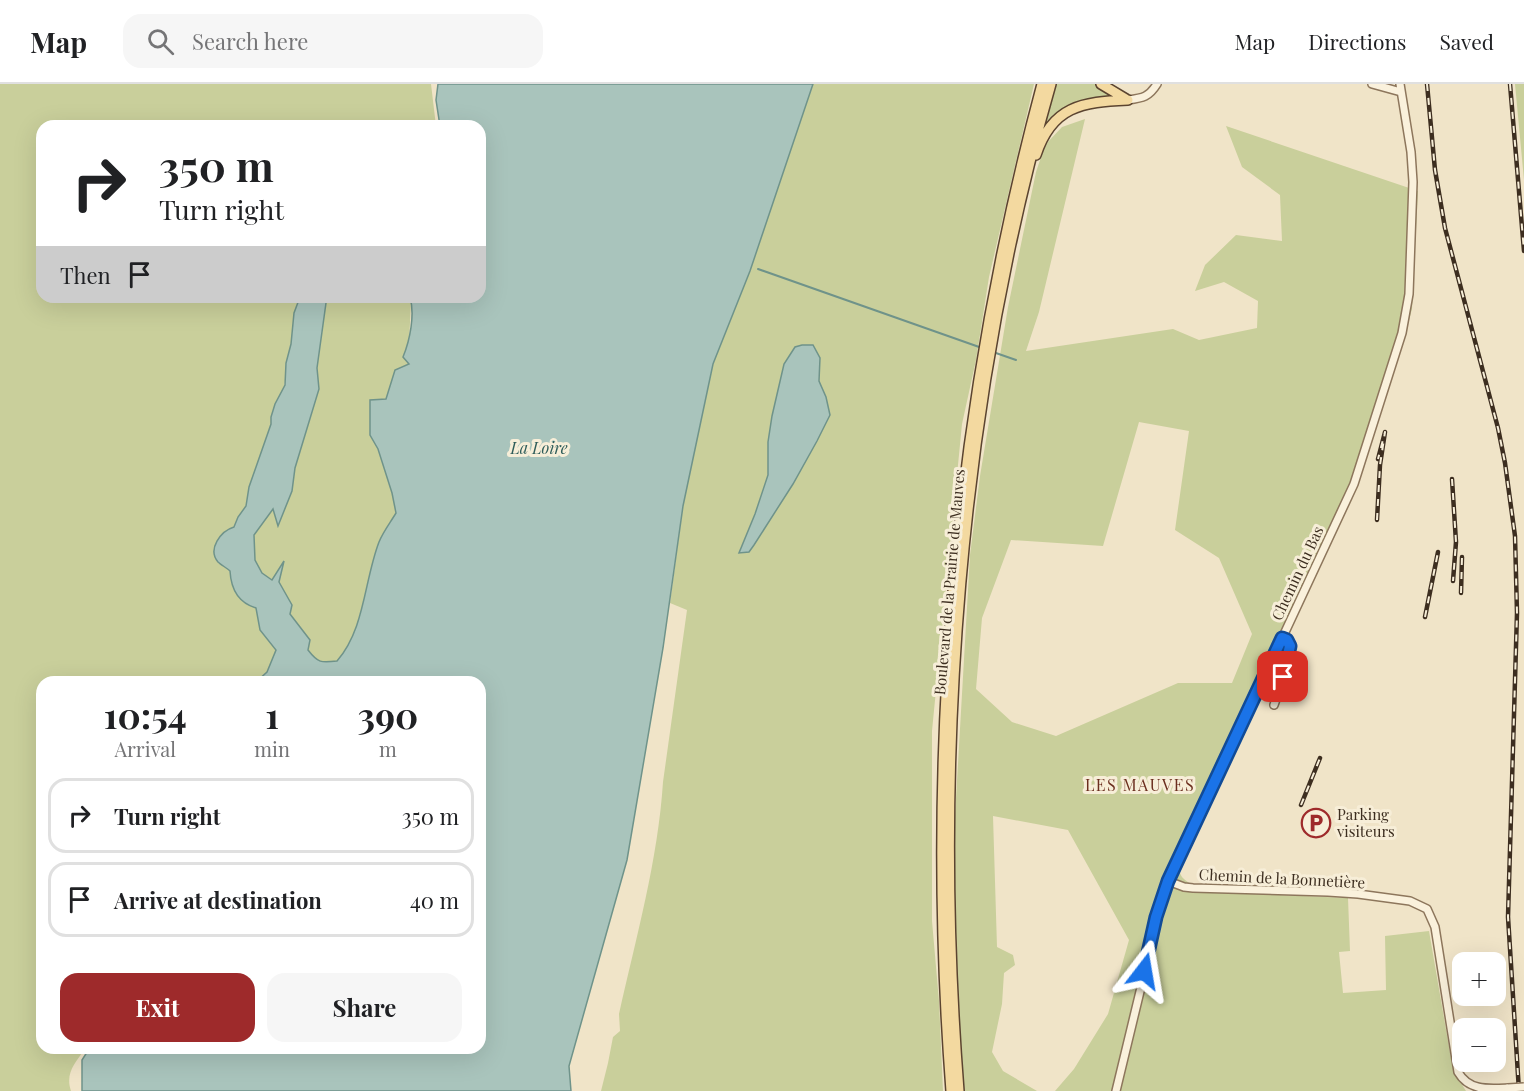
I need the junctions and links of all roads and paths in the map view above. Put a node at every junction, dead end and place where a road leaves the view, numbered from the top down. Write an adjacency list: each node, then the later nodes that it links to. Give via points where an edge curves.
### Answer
1 (1042, 84): 14 (main road, Boulevard de la Prairie de Mauves, via 1010,208 983,350 970,432 952,605 942,881)
2 (1051, 84): 8 (main road, Boulevard de la Prairie de Mauves)
3 (1101, 84): 7 (main road)
4 (1157, 84): 7 (street, via 1143,98)
5 (1372, 84): 6 (street)
6 (1400, 88): 9 (street, Chemin du Bas, via 1413,166 1409,294 1404,323 1354,484)
7 (1128, 100): 8 (main road, via 1082,105 1050,127 1032,168)
8 (1004, 279): 15 (main road, Boulevard de la Prairie de Mauves, via 978,431 954,682 951,970)
9 (1282, 638): 10 (street, via 1289,642 1289,653); 11 (street, Chemin du Bas)
10 (1274, 705)
11 (1168, 881): 13 (street, Chemin de la Bonnetière, via 1212,890 1358,894 1421,905 1436,927 1458,1072 1465,1082 1478,1089); 16 (street, Chemin du Bas)
12 (1524, 1087): 13 (street, Chemin de la Bonnetière, bridge)
13 (1505, 1089)
14 (951, 1091)
15 (959, 1091)
16 (1116, 1091)

